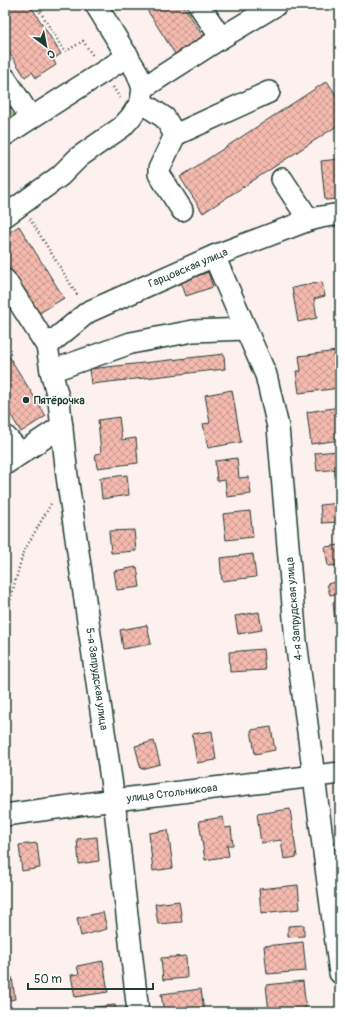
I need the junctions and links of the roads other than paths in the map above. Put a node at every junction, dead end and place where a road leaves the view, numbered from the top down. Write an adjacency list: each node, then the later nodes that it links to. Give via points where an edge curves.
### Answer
1 (96, 5): 5 (street)
2 (199, 5): 4 (street)
3 (276, 5): 4 (street)
4 (221, 38): 8 (street)
5 (128, 56): 8 (street, via 137,72); 9 (street)
6 (5, 78): 9 (street)
7 (269, 92): 11 (street)
8 (138, 102): 11 (street, via 165,118); 13 (street, via 122,127 79,156 60,176)
9 (31, 118): 10 (street)
10 (5, 135)
11 (176, 135): 14 (street, via 159,174)
12 (282, 179): 16 (street)
13 (11, 206)
14 (182, 210)
15 (340, 214): 16 (street, Гарцовская улица)
16 (309, 220): 17 (street, Гарцовская улица)
17 (214, 256): 19 (street, 4-я Запрудская улица); 20 (street, Гарцовская улица, via 88,312)
18 (5, 280): 20 (street)
19 (246, 329): 21 (street, via 193,331 131,343); 26 (street, 4-я Запрудская улица, via 266,375 278,427 296,641)
20 (47, 346): 21 (street, 5-я Запрудская улица)
21 (51, 371): 22 (street, 5-я Запрудская улица)
22 (62, 426): 24 (street); 27 (street, 5-я Запрудская улица)
23 (5, 436): 24 (street)
24 (13, 459)
25 (340, 773): 26 (street, улица Стольникова)
26 (314, 776): 27 (street, улица Стольникова); 29 (street, 4-я Запрудская улица)
27 (114, 800): 28 (street, улица Стольникова); 30 (street, 5-я Запрудская улица)
28 (5, 815)
29 (340, 973)
30 (138, 1012)

